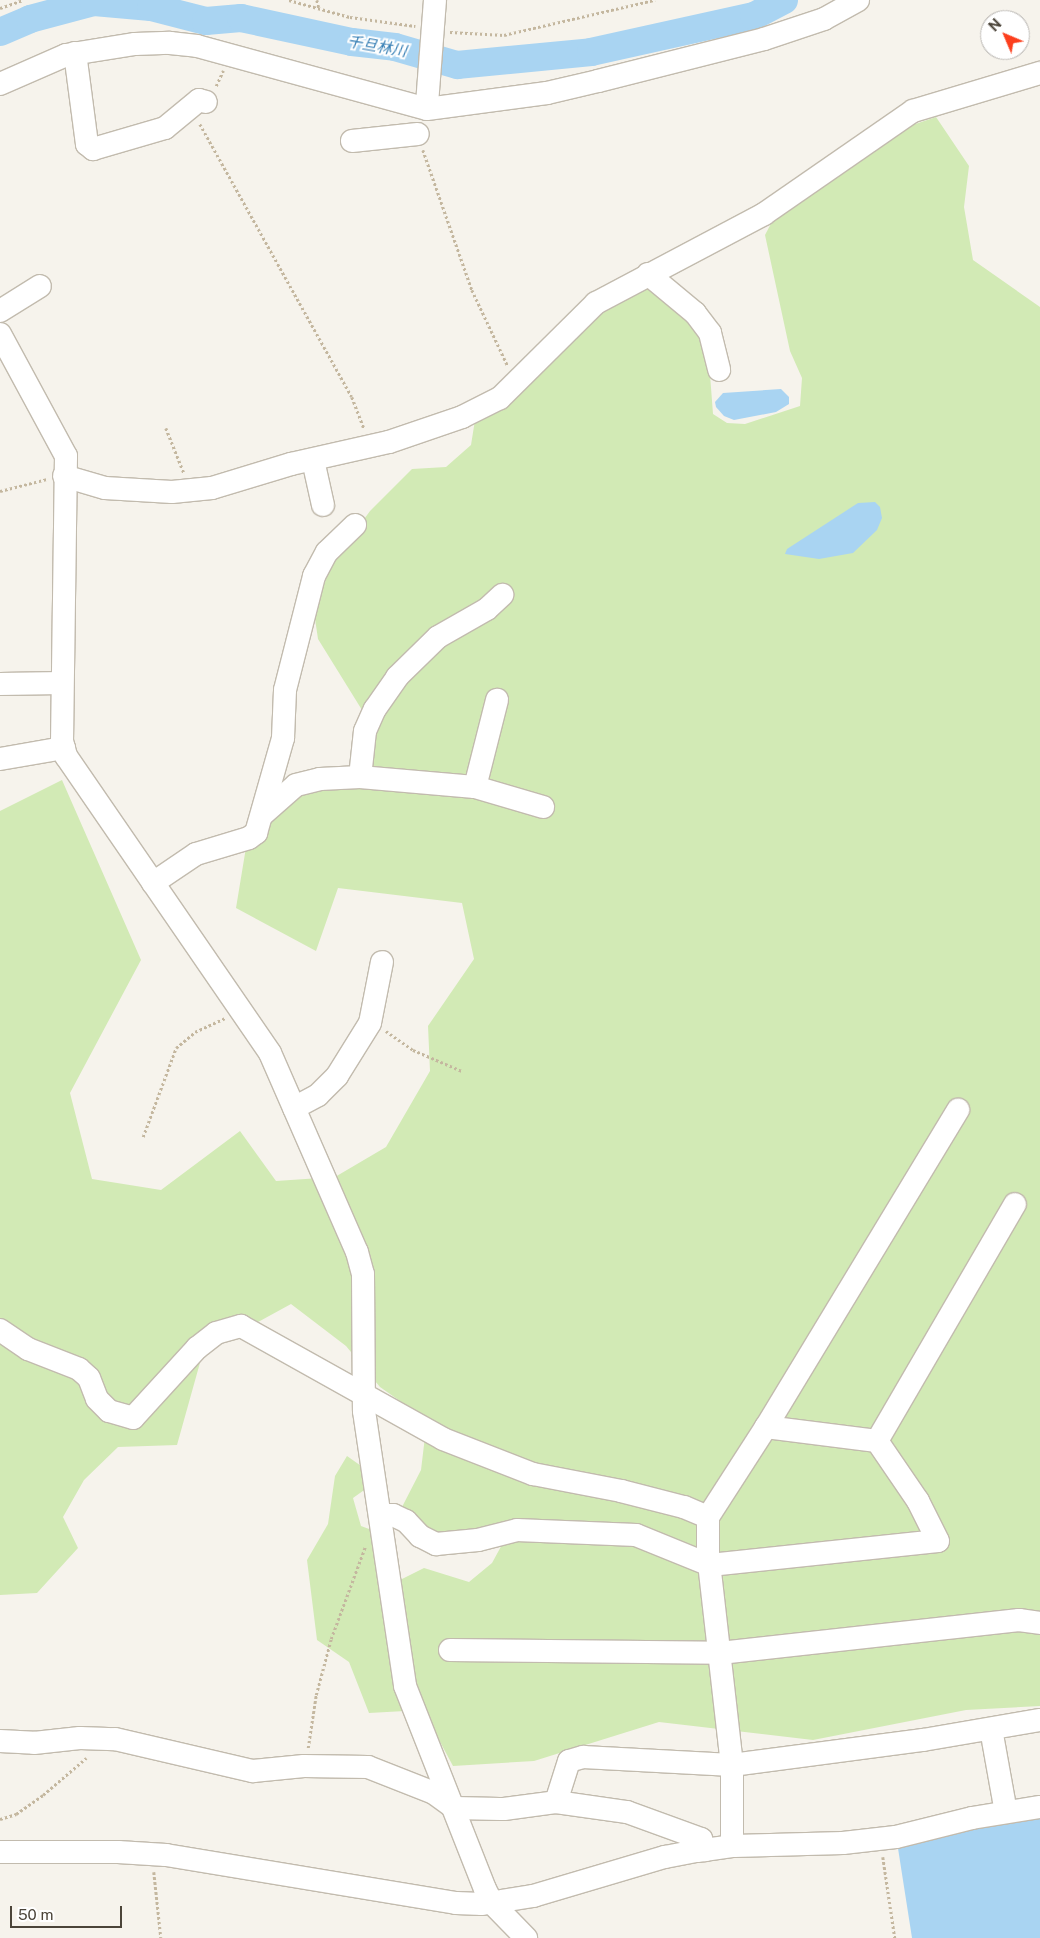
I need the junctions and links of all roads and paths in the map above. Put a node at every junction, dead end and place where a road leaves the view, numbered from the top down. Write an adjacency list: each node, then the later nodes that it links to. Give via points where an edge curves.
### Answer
1 (23, 0): 7 (path)
2 (290, 0): 8 (path)
3 (317, 0): 8 (path)
4 (435, 0): 9 (street)
5 (655, 0): 9 (path, via 504,35)
6 (858, 0): 11 (street, via 824,19 764,39 617,77 547,93 427,109)
7 (0, 8)
8 (319, 8): 9 (path)
9 (433, 34): 15 (street)
10 (75, 53): 11 (street, via 135,44 170,44 197,46); 13 (street); 14 (street, via 87,144 93,150 165,128 199,100)
11 (226, 54): 14 (path, via 223,76)
12 (1040, 74): 18 (street, via 913,111 764,214)
13 (0, 84)
14 (206, 102): 25 (path, via 197,116 198,121 352,397 363,420)
15 (427, 104)
16 (418, 134): 17 (street); 23 (path, via 472,290)
17 (352, 141)
18 (648, 274): 22 (street, via 695,313 710,333); 23 (street, via 596,303)
19 (40, 286): 20 (street)
20 (0, 311)
21 (0, 334): 27 (street, via 66,456)
22 (719, 370)
23 (515, 380): 25 (street, via 500,398 462,417)
24 (166, 428): 28 (path)
25 (367, 447): 26 (street)
26 (313, 460): 28 (street, via 212,488); 30 (street)
27 (64, 476): 28 (street, via 105,488); 29 (path); 33 (street)
28 (188, 490)
29 (0, 491)
30 (323, 506)
31 (355, 525): 41 (street, via 327,552 314,576 285,690 283,738)
32 (502, 595): 38 (street, via 487,609 438,637 397,677 374,709 365,731)
33 (62, 683): 34 (street); 36 (street)
34 (0, 684)
35 (497, 700): 39 (street)
36 (64, 748): 37 (street); 42 (street, via 66,756)
37 (0, 759)
38 (360, 777): 39 (street); 41 (street, via 320,779 296,785)
39 (474, 787): 40 (street)
40 (543, 807)
41 (262, 815): 42 (street, via 256,833 249,838 196,854)
42 (153, 883): 44 (street)
43 (382, 962): 45 (street)
44 (242, 1011): 47 (street, via 270,1053); 49 (path, via 182,1041 176,1048)
45 (370, 1023): 46 (path, via 413,1050); 47 (street, via 337,1076 318,1095)
46 (462, 1071)
47 (294, 1108): 52 (street, via 357,1252 363,1274)
48 (958, 1110): 53 (street)
49 (143, 1137)
50 (1015, 1204): 54 (street)
51 (0, 1330): 52 (street, via 28,1349 79,1369 89,1378 97,1399 109,1411 133,1418 196,1348 229,1327 251,1329)
52 (363, 1394): 55 (street); 56 (street, via 443,1439 533,1474 621,1491 684,1507)
53 (766, 1427): 54 (street); 56 (street)
54 (877, 1441): 58 (street, via 918,1501 938,1541)
55 (382, 1515): 58 (street, via 393,1515 406,1521 420,1536 436,1544 478,1540 517,1530 636,1535); 70 (street, via 390,1597 405,1686)
56 (708, 1517): 58 (street)
57 (367, 1543): 67 (path, via 331,1639 316,1695)
58 (710, 1565): 61 (street)
59 (1040, 1623): 61 (street, via 1019,1620)
60 (450, 1650): 61 (street)
61 (720, 1653): 66 (street)
62 (1040, 1720): 63 (street)
63 (992, 1729): 66 (street); 71 (street)
64 (0, 1741): 67 (street, via 34,1744 80,1738 114,1739 253,1771)
65 (89, 1756): 72 (path, via 43,1795 16,1814)
66 (732, 1765): 68 (street, via 583,1757 569,1761); 74 (street)
67 (304, 1766): 70 (street, via 368,1767 434,1793)
68 (556, 1802): 70 (street, via 504,1809); 75 (street, via 627,1812 701,1839)
69 (1040, 1807): 71 (street)
70 (455, 1808): 78 (street)
71 (1006, 1812): 73 (street)
72 (0, 1819)
73 (880, 1838): 74 (street, via 801,1846); 81 (path)
74 (732, 1846): 75 (street)
75 (705, 1850): 78 (street, via 665,1857 533,1896)
76 (0, 1852): 77 (street)
77 (152, 1854): 78 (street, via 456,1903); 79 (path)
78 (492, 1904): 80 (street)
79 (161, 1938)
80 (526, 1938)
81 (895, 1938)

